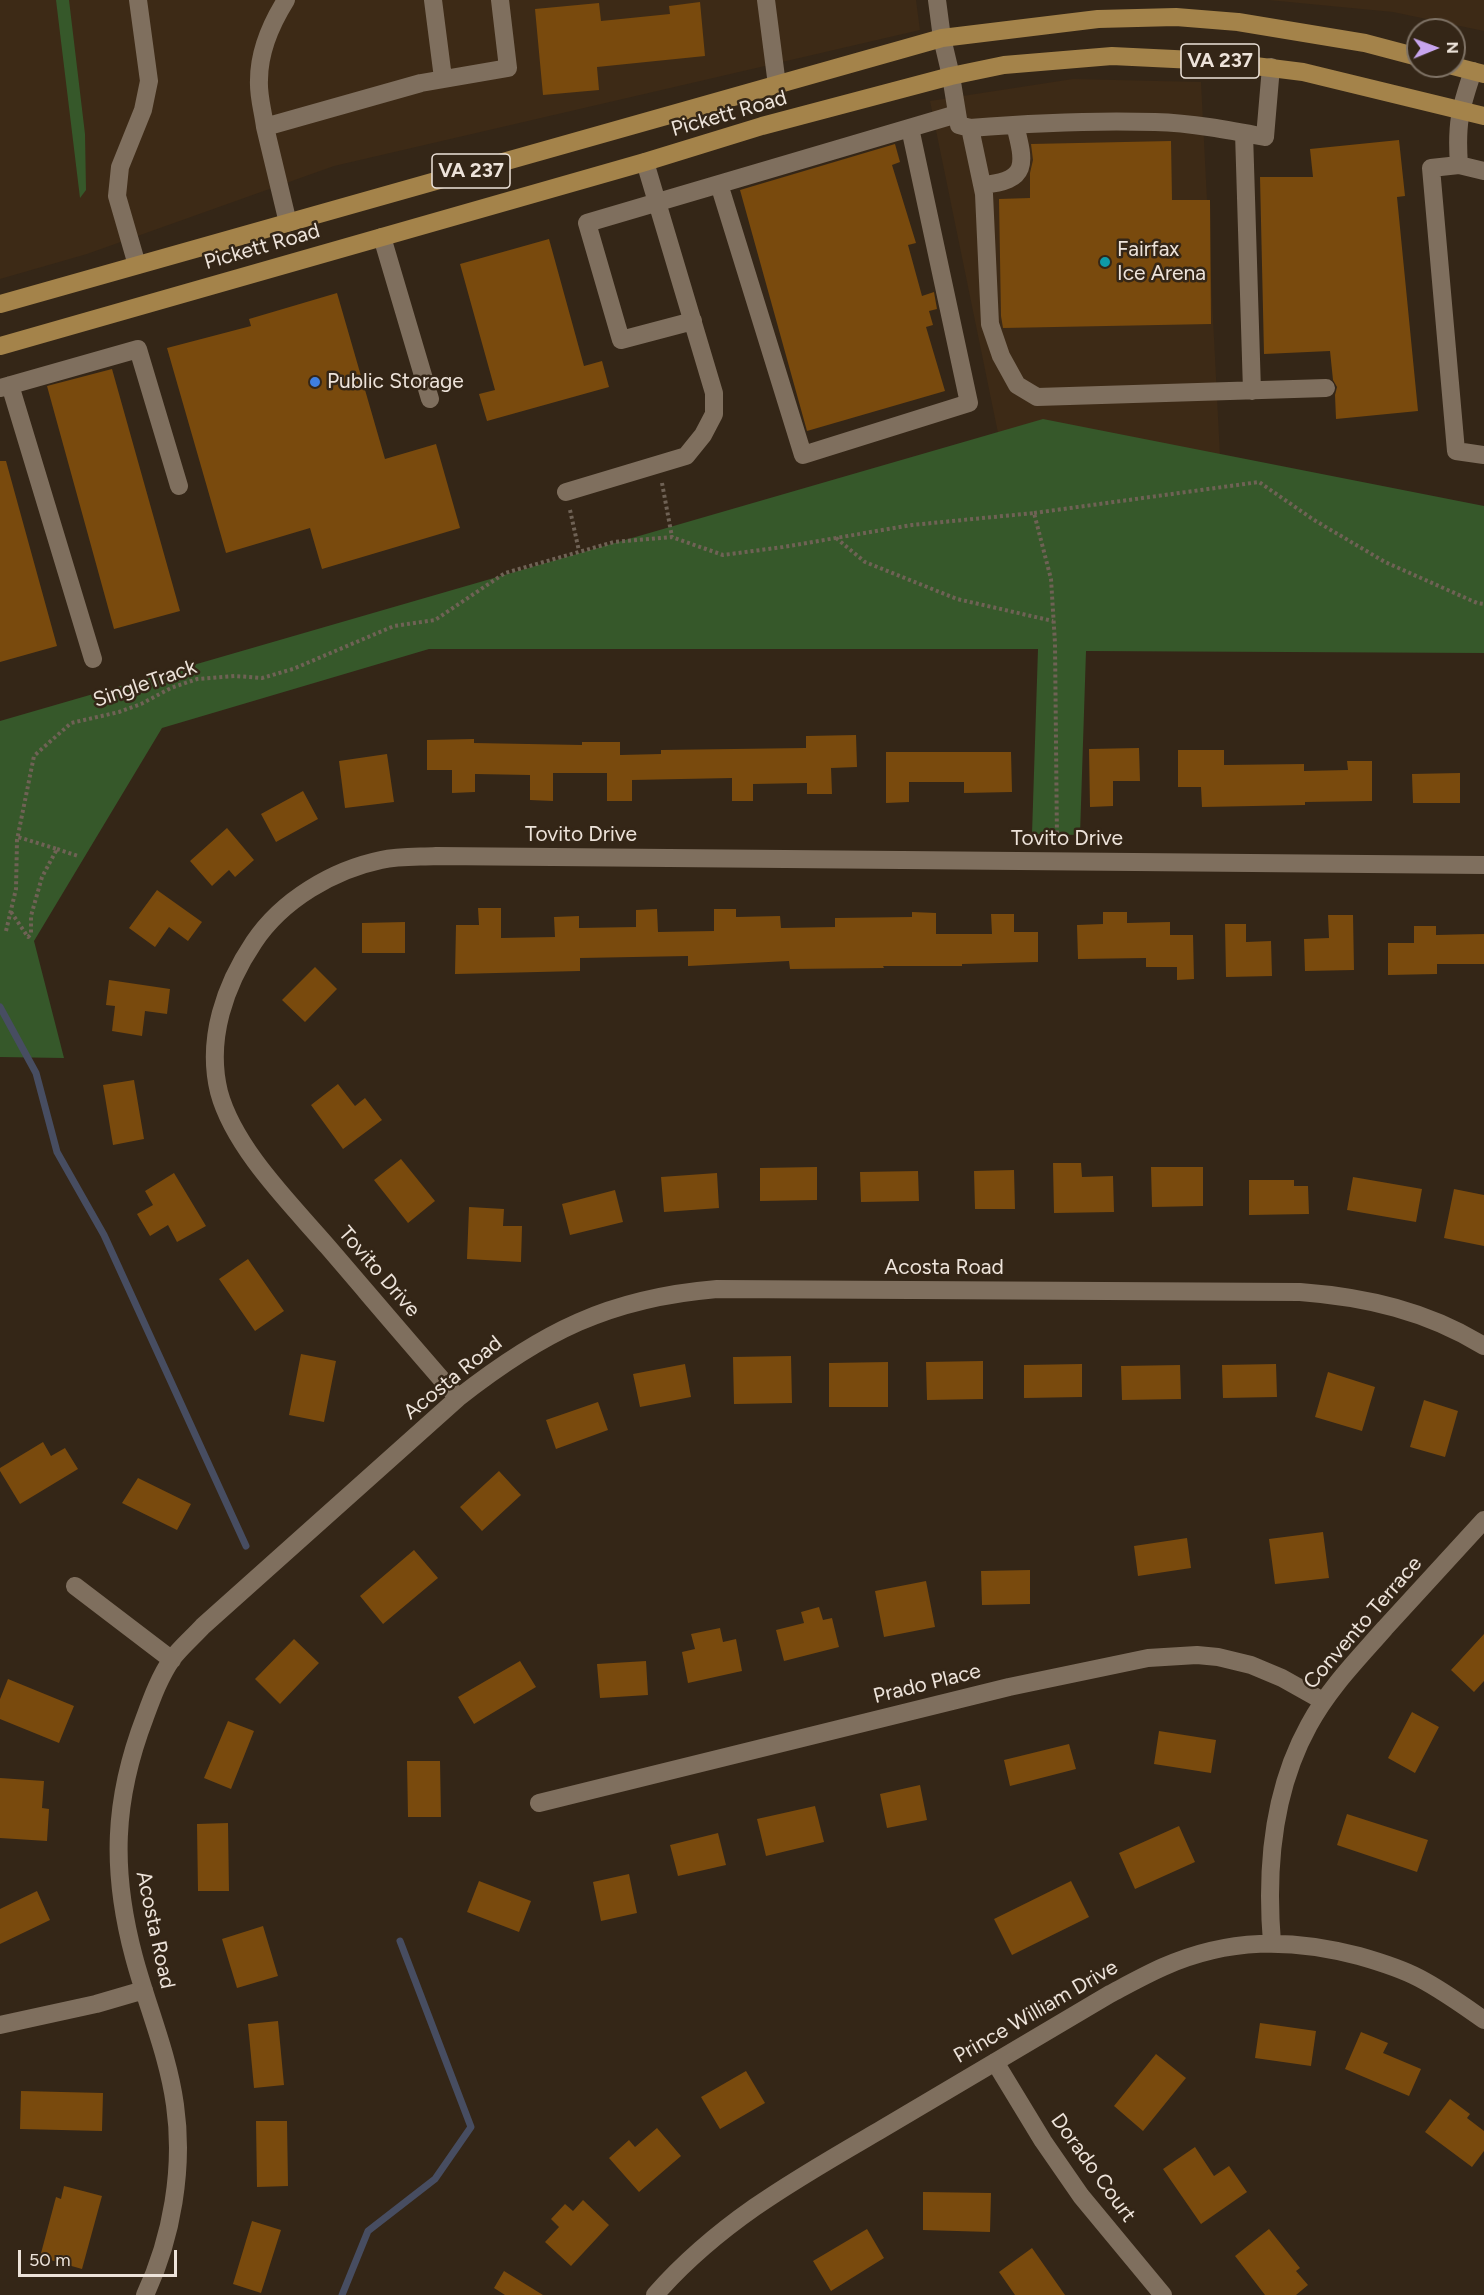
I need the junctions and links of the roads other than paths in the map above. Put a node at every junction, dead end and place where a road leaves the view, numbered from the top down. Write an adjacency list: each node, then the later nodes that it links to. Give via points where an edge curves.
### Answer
1 (138, 0): 30 (street, via 149,81 143,110 120,167 117,196)
2 (286, 0): 18 (street, via 264,45 259,80)
3 (433, 0): 12 (street)
4 (500, 0): 12 (street, via 508,68)
5 (766, 0): 13 (street)
6 (937, 0): 7 (street)
7 (942, 38): 8 (main road, Pickett Road / VA 237, via 1098,19 1176,17 1238,22 1365,43); 11 (street); 13 (main road, Pickett Road / VA 237)
8 (1406, 54)
9 (1271, 67): 11 (main road, Pickett Road / VA 237, via 1112,56 1004,65); 14 (main road, Pickett Road / VA 237); 21 (street, via 1265,137)
10 (1478, 73): 14 (street)
11 (951, 76): 15 (street); 22 (main road, Pickett Road / VA 237, via 762,126)
12 (443, 78): 18 (street)
13 (777, 85): 28 (main road, Pickett Road / VA 237)
14 (1460, 110): 16 (main road, Pickett Road / VA 237); 23 (street)
15 (957, 114): 19 (street); 20 (street, via 959,125)
16 (1484, 116)
17 (1015, 125): 20 (street); 21 (street, via 1155,122); 26 (street, via 1022,158 1019,170 1002,184)
18 (265, 127): 28 (street)
19 (910, 128): 25 (street); 25 (street, via 969,403 803,455)
20 (970, 128): 26 (street)
21 (1244, 133): 36 (street)
22 (645, 162): 27 (street); 29 (main road, Pickett Road / VA 237)
23 (1459, 165): 24 (street); 38 (street, via 1431,168 1456,451)
24 (1484, 171)
25 (719, 184): 27 (street)
26 (982, 185): 36 (street, via 990,324 1000,356 1017,385 1037,397)
27 (657, 202): 32 (street); 32 (street, via 587,223 621,340)
28 (288, 223): 30 (main road, Pickett Road / VA 237)
29 (382, 237): 33 (main road, Pickett Road / VA 237); 37 (street)
30 (137, 265): 31 (main road, Pickett Road / VA 237)
31 (0, 304)
32 (693, 321): 40 (street, via 714,393 714,414 703,435 686,456)
33 (0, 346)
34 (5, 386): 39 (street, via 138,349); 41 (street)
35 (1326, 388): 36 (street)
36 (1252, 391)
37 (430, 399)
38 (1484, 454)
39 (179, 486)
40 (566, 492)
41 (93, 659)
42 (1484, 864): 44 (street, Tovito Drive, via 399,857 335,875 282,910 243,959 216,1030 214,1060 219,1090 237,1136)
43 (1484, 1346): 44 (street, Acosta Road, via 1412,1311 1366,1300 1300,1292 717,1289 627,1303 572,1324 524,1351)
44 (458, 1398): 47 (street, Acosta Road, via 243,1588)
45 (1484, 1520): 48 (street, Convento Terrace)
46 (75, 1586): 47 (street)
47 (172, 1660): 51 (street, Acosta Road, via 134,1744 119,1812 120,1887)
48 (1323, 1701): 49 (street, Prado Place, via 1251,1665 1197,1655 1148,1658 1008,1687); 50 (street, Convento Terrace, via 1288,1774 1276,1820 1270,1879)
49 (539, 1803)
50 (1272, 1943): 52 (street, Prince William Drive, via 1332,1949 1386,1964 1437,1989); 54 (street, Prince William Drive, via 1232,1947 1163,1967)
51 (144, 1990): 53 (street); 55 (street, Acosta Road, via 170,2077 178,2140 171,2214)
52 (1484, 2020)
53 (0, 2025)
54 (995, 2062): 56 (street, Prince William Drive, via 788,2184 732,2222); 57 (street, Dorado Court, via 1081,2196)
55 (145, 2295)
56 (655, 2295)
57 (1163, 2295)

